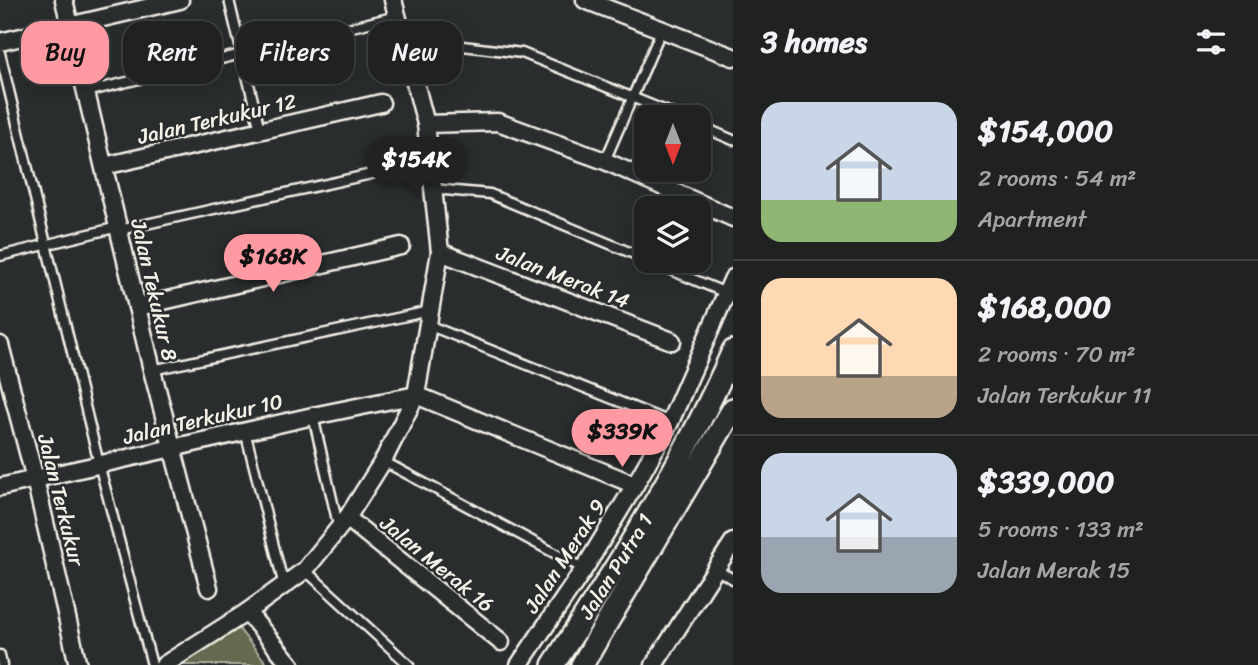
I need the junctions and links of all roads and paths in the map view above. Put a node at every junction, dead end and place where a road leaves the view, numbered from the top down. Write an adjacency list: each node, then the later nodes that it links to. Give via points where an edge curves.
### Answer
1 (64, 0): 7 (street, Jalan Tekukur 8)
2 (180, 0): 8 (street)
3 (229, 0): 11 (lane)
4 (393, 0): 6 (street)
5 (595, 2): 12 (street)
6 (397, 16): 9 (street); 10 (lane)
7 (69, 21)
8 (91, 21)
9 (398, 21)
10 (354, 27)
11 (236, 28)
12 (661, 31): 18 (street); 23 (lane)
13 (21, 37): 14 (street)
14 (0, 42)
15 (462, 46): 23 (lane, via 522,53)
16 (0, 53): 36 (lane)
17 (236, 57): 22 (lane)
18 (733, 57)
19 (84, 84): 22 (street, Jalan Tekukur 8)
20 (250, 84): 27 (lane)
21 (416, 84): 26 (street)
22 (86, 92): 32 (street, Jalan Tekukur 8)
23 (633, 96): 25 (lane); 31 (lane)
24 (381, 103): 27 (street, Jalan Terkukur 12)
25 (654, 105)
26 (426, 124): 30 (street); 31 (street, via 498,122)
27 (260, 130): 32 (street, Jalan Terkukur 12)
28 (711, 131): 29 (lane)
29 (733, 140)
30 (430, 161): 33 (street); 35 (lane)
31 (605, 161): 34 (street)
32 (104, 166): 35 (street, Jalan Tekukur 8)
33 (433, 189): 38 (street); 39 (lane, via 490,194)
34 (733, 218)
35 (118, 228): 36 (lane); 43 (street, Jalan Tekukur 8)
36 (46, 244): 40 (lane); 56 (lane)
37 (401, 246): 43 (street)
38 (440, 253): 44 (street); 45 (street, Jalan Merak 14)
39 (634, 254)
40 (0, 256)
41 (691, 273): 42 (lane)
42 (730, 285): 52 (street, Jalan Merak 9)
43 (137, 307): 48 (street, Jalan Tekukur 8)
44 (429, 318): 48 (lane); 49 (street); 52 (lane)
45 (672, 341)
46 (0, 345): 57 (street, Jalan Terkukur)
47 (733, 351): 78 (main road, Jalan Putra 1, via 707,410 630,547)
48 (152, 370): 54 (street, Jalan Tekukur 8)
49 (416, 396): 51 (street, Jalan Terkukur 10); 55 (street); 58 (street)
50 (733, 408): 79 (main road, Jalan Putra 1)
51 (313, 416): 53 (street, Jalan Terkukur 10); 60 (lane)
52 (670, 422): 58 (street, Jalan Merak 9)
53 (246, 431): 54 (street, Jalan Terkukur 10); 66 (lane)
54 (174, 447): 56 (street, Jalan Terkukur 10); 67 (street, Jalan Tekukur 8)
55 (383, 461): 60 (street); 62 (lane)
56 (99, 464): 57 (street, Jalan Terkukur 10); 73 (lane)
57 (35, 479): 59 (street, Jalan Terkukur 10); 72 (street, Jalan Terkukur)
58 (635, 485): 62 (street, Jalan Merak 9)
59 (0, 487)
60 (343, 524): 63 (street); 69 (street, Jalan Merak 16)
61 (733, 542): 64 (street)
62 (584, 569): 77 (street, Jalan Merak 9)
63 (304, 570): 66 (street); 76 (lane)
64 (717, 570): 65 (lane); 80 (street)
65 (733, 579)
66 (284, 586): 68 (street)
67 (209, 587)
68 (247, 612): 74 (street); 75 (street)
69 (501, 642)
70 (0, 655): 71 (lane)
71 (2, 665)
72 (78, 665)
73 (152, 665)
74 (164, 665)
75 (291, 665)
76 (409, 665)
77 (519, 665)
78 (552, 665)
79 (582, 665)
80 (654, 665)

